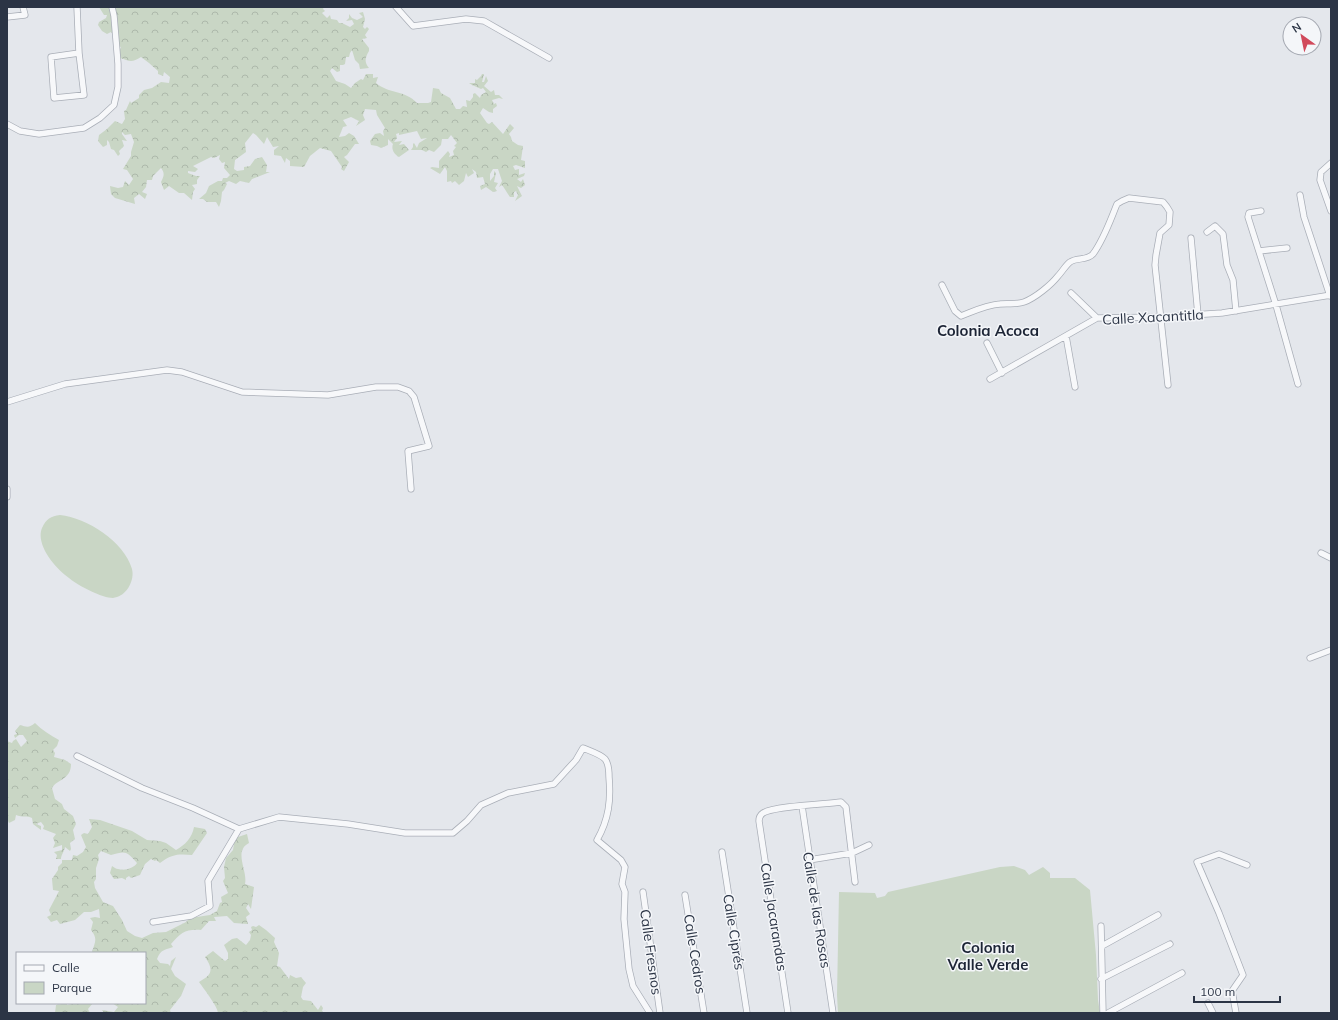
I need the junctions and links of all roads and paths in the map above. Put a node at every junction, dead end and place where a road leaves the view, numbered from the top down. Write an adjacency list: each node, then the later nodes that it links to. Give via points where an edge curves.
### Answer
1 (24, 7): 5 (street, via 24,15)
2 (77, 7): 6 (street)
3 (112, 7): 8 (street, via 118,64 118,87 114,105 84,128 39,134 20,131)
4 (396, 7): 7 (street, via 413,26 466,19 484,21)
5 (7, 17)
6 (80, 53): 6 (street, via 51,57 54,98 84,95)
7 (549, 58)
8 (7, 124)
9 (1331, 163): 12 (street, via 1321,172 1320,180)
10 (1300, 195): 19 (street, via 1304,217)
11 (1261, 211): 16 (street, via 1248,215)
12 (1331, 211)
13 (1206, 232): 21 (street, via 1215,226 1224,234 1227,265 1234,280)
14 (1191, 238): 22 (street)
15 (1287, 248): 16 (street)
16 (1259, 251): 20 (street)
17 (942, 284): 23 (street, via 955,311 961,316 990,305 1024,302 1038,295 1070,263 1092,255 1117,204 1129,198 1163,202 1167,206 1170,225 1160,233 1155,265)
18 (1071, 293): 24 (street)
19 (1331, 296): 20 (street, Calle Xacantitla)
20 (1276, 305): 21 (street, Calle Xacantitla); 29 (street)
21 (1236, 311): 22 (street, Calle Xacantitla)
22 (1198, 315): 23 (street, Calle Xacantitla)
23 (1161, 317): 24 (street, Calle Xacantitla); 30 (street)
24 (1097, 318): 25 (street, Calle Xacantitla)
25 (1066, 336): 27 (street, Calle Xacantitla); 31 (street)
26 (987, 343): 27 (street)
27 (1002, 372): 28 (street, Calle Xacantitla)
28 (990, 379)
29 (1298, 384)
30 (1168, 385)
31 (1075, 387)
32 (7, 402): 34 (street, via 65,384 167,370 182,372 242,392 328,396 376,387 398,387 410,391 414,397 429,446 408,451)
33 (7, 488): 35 (street)
34 (411, 489)
35 (7, 497)
36 (1321, 552): 37 (street)
37 (1331, 558)
38 (1331, 650): 39 (street)
39 (1310, 658)
40 (77, 756): 42 (street, via 142,788)
41 (802, 806): 45 (street, via 841,802 846,807); 46 (street, Calle de las Rosas); 63 (street, Calle Jacarandas, via 766,812 759,821)
42 (239, 829): 52 (street, via 208,881 210,906 191,916); 59 (street, via 279,818 348,824 405,833 453,833 481,805 508,793 554,784 576,760 583,748 603,757 608,767 610,804 604,828 597,840 621,860 625,867 622,884 625,892 624,919 629,970 633,986)
43 (869, 845): 45 (street)
44 (722, 852): 62 (street, Calle Ciprés)
45 (852, 853): 46 (street); 48 (street)
46 (810, 860): 64 (street, Calle de las Rosas)
47 (1248, 865): 68 (street, via 1219,854 1197,862 1243,975 1232,991)
48 (855, 882)
49 (643, 892): 60 (street, Calle Fresnos)
50 (685, 895): 61 (street, Calle Cedros)
51 (1158, 915): 55 (street)
52 (153, 922)
53 (1101, 926): 55 (street)
54 (1170, 944): 57 (street)
55 (1102, 946): 57 (street)
56 (1182, 973): 66 (street)
57 (1101, 979): 65 (street)
58 (1208, 1003): 67 (street)
59 (650, 1013)
60 (660, 1013)
61 (704, 1013)
62 (747, 1013)
63 (788, 1013)
64 (833, 1013)
65 (1102, 1013)
66 (1108, 1013)
67 (1213, 1013)
68 (1236, 1013)

